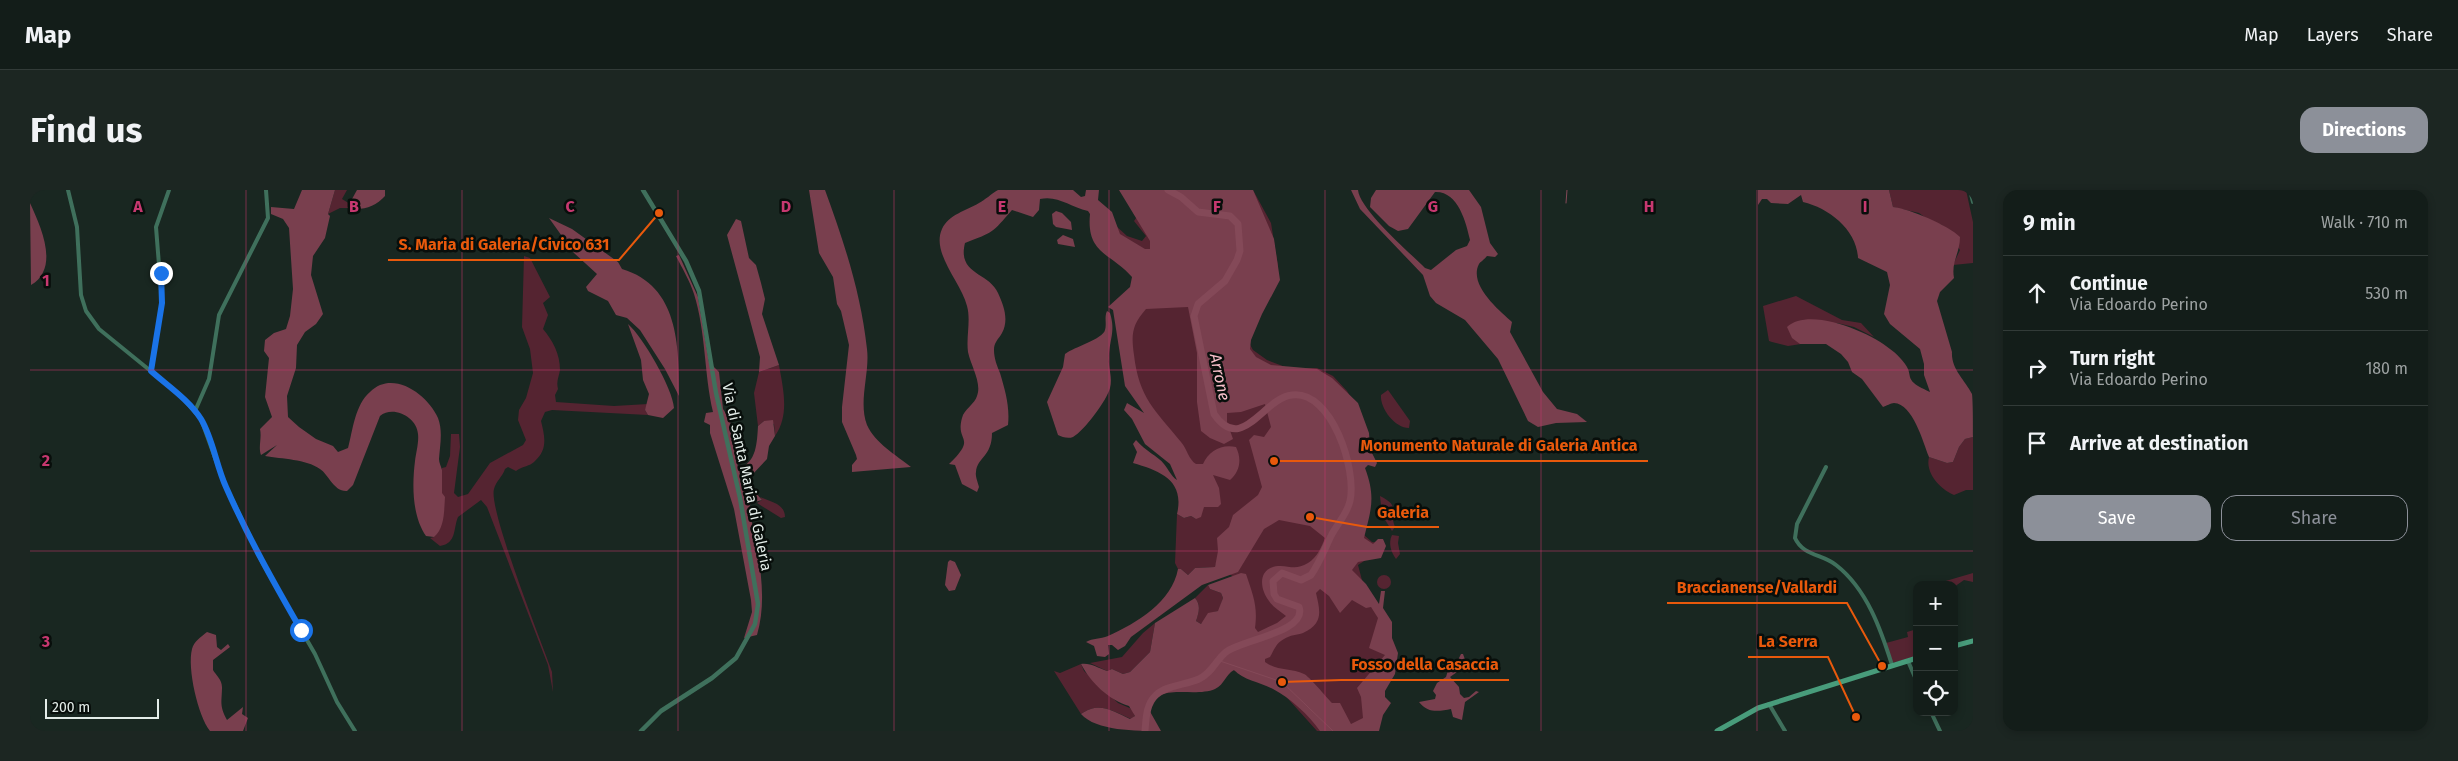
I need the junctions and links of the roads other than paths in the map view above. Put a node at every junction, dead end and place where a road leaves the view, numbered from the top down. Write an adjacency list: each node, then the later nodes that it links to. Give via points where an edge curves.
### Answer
1 (68, 190): 7 (street, via 77,227 84,306 98,329)
2 (170, 190): 7 (street, via 155,236 162,303)
3 (266, 190): 8 (street, via 268,218 219,315 208,379)
4 (643, 190): 19 (street, Via di Santa Maria di Galeria, via 686,261 699,291 758,604 755,624 736,658 712,678 660,711)
5 (1970, 190): 6 (street)
6 (1973, 202)
7 (151, 371): 8 (street)
8 (195, 411): 18 (street, via 262,562)
9 (1826, 467): 14 (street, via 1797,524 1796,538 1806,551 1832,562 1850,580 1874,618)
10 (1973, 641): 11 (main road)
11 (1958, 645)
12 (1913, 659): 13 (main road)
13 (1908, 661): 14 (main road); 15 (street)
14 (1892, 665): 16 (main road)
15 (1913, 673)
16 (1769, 704): 20 (main road); 21 (street)
17 (1933, 716): 22 (street)
18 (355, 731)
19 (641, 731)
20 (1717, 731)
21 (1785, 731)
22 (1940, 731)

